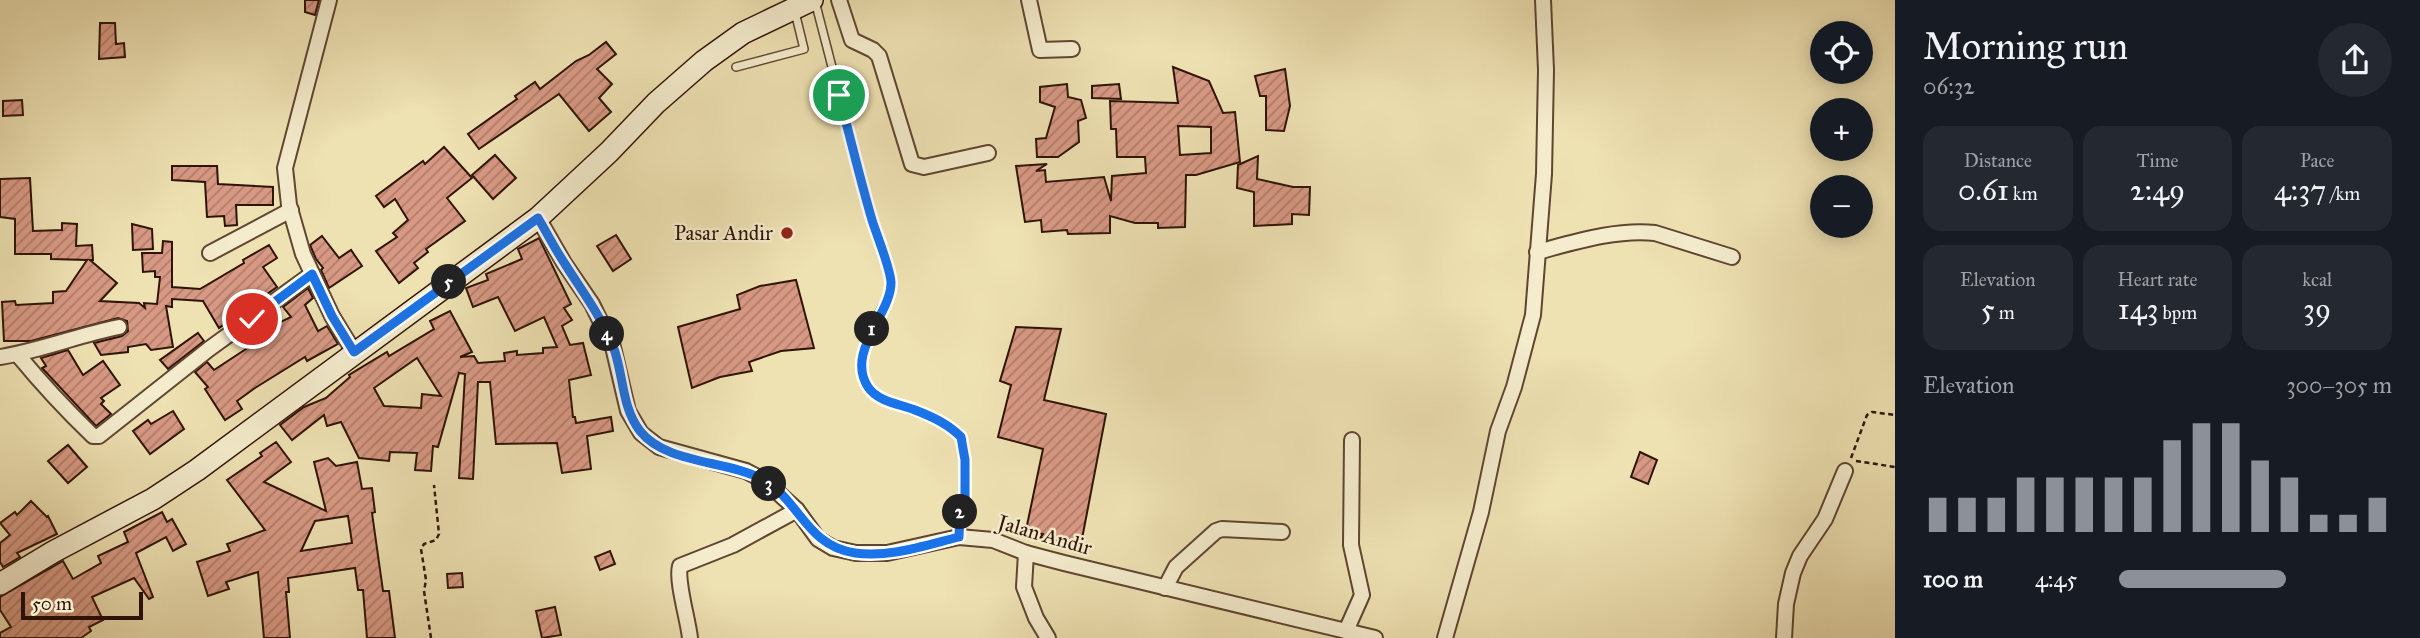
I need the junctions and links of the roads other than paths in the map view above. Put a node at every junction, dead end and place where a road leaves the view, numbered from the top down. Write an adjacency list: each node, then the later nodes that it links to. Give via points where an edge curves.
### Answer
1 (329, 0): 9 (street, via 285,168)
2 (839, 0): 8 (street, via 852,40 879,56 912,164 924,167)
3 (1029, 0): 6 (street, via 1040,50)
4 (1543, 0): 11 (street, via 1544,174)
5 (807, 3): 7 (lane, via 804,49); 10 (main road, via 743,33 704,61); 23 (lane, via 891,281 862,362 863,379 882,400 940,421 961,437 965,500)
6 (1072, 49)
7 (736, 66)
8 (988, 153)
9 (291, 210): 12 (street); 14 (street)
10 (538, 218): 16 (main road); 21 (street, Jalan Andir, via 613,347 628,411 641,433 660,447 746,471 765,481)
11 (1537, 252): 13 (street, via 1644,232); 31 (street, via 1533,315)
12 (210, 253)
13 (1732, 257)
14 (312, 274): 16 (street); 17 (street, via 99,436 93,436 44,387)
15 (119, 327): 17 (street)
16 (354, 352): 25 (main road, via 153,499)
17 (18, 355): 18 (street)
18 (0, 357)
19 (1352, 440): 27 (street, via 1351,545 1362,595)
20 (1845, 471): 32 (street, via 1825,519 1793,573)
21 (797, 510): 23 (street, Jalan Andir, via 818,538 833,548 856,553 887,553); 28 (street, via 733,545 680,566)
22 (1282, 532): 26 (street, via 1216,531 1176,567)
23 (959, 537): 24 (street, Jalan Andir, via 993,540)
24 (1026, 553): 26 (street, Jalan Andir); 29 (street, via 1024,587)
25 (0, 584)
26 (1165, 588): 27 (street, Jalan Andir)
27 (1346, 631): 30 (street, Jalan Andir)
28 (690, 638)
29 (1048, 638)
30 (1374, 638)
31 (1445, 638)
32 (1784, 638)

